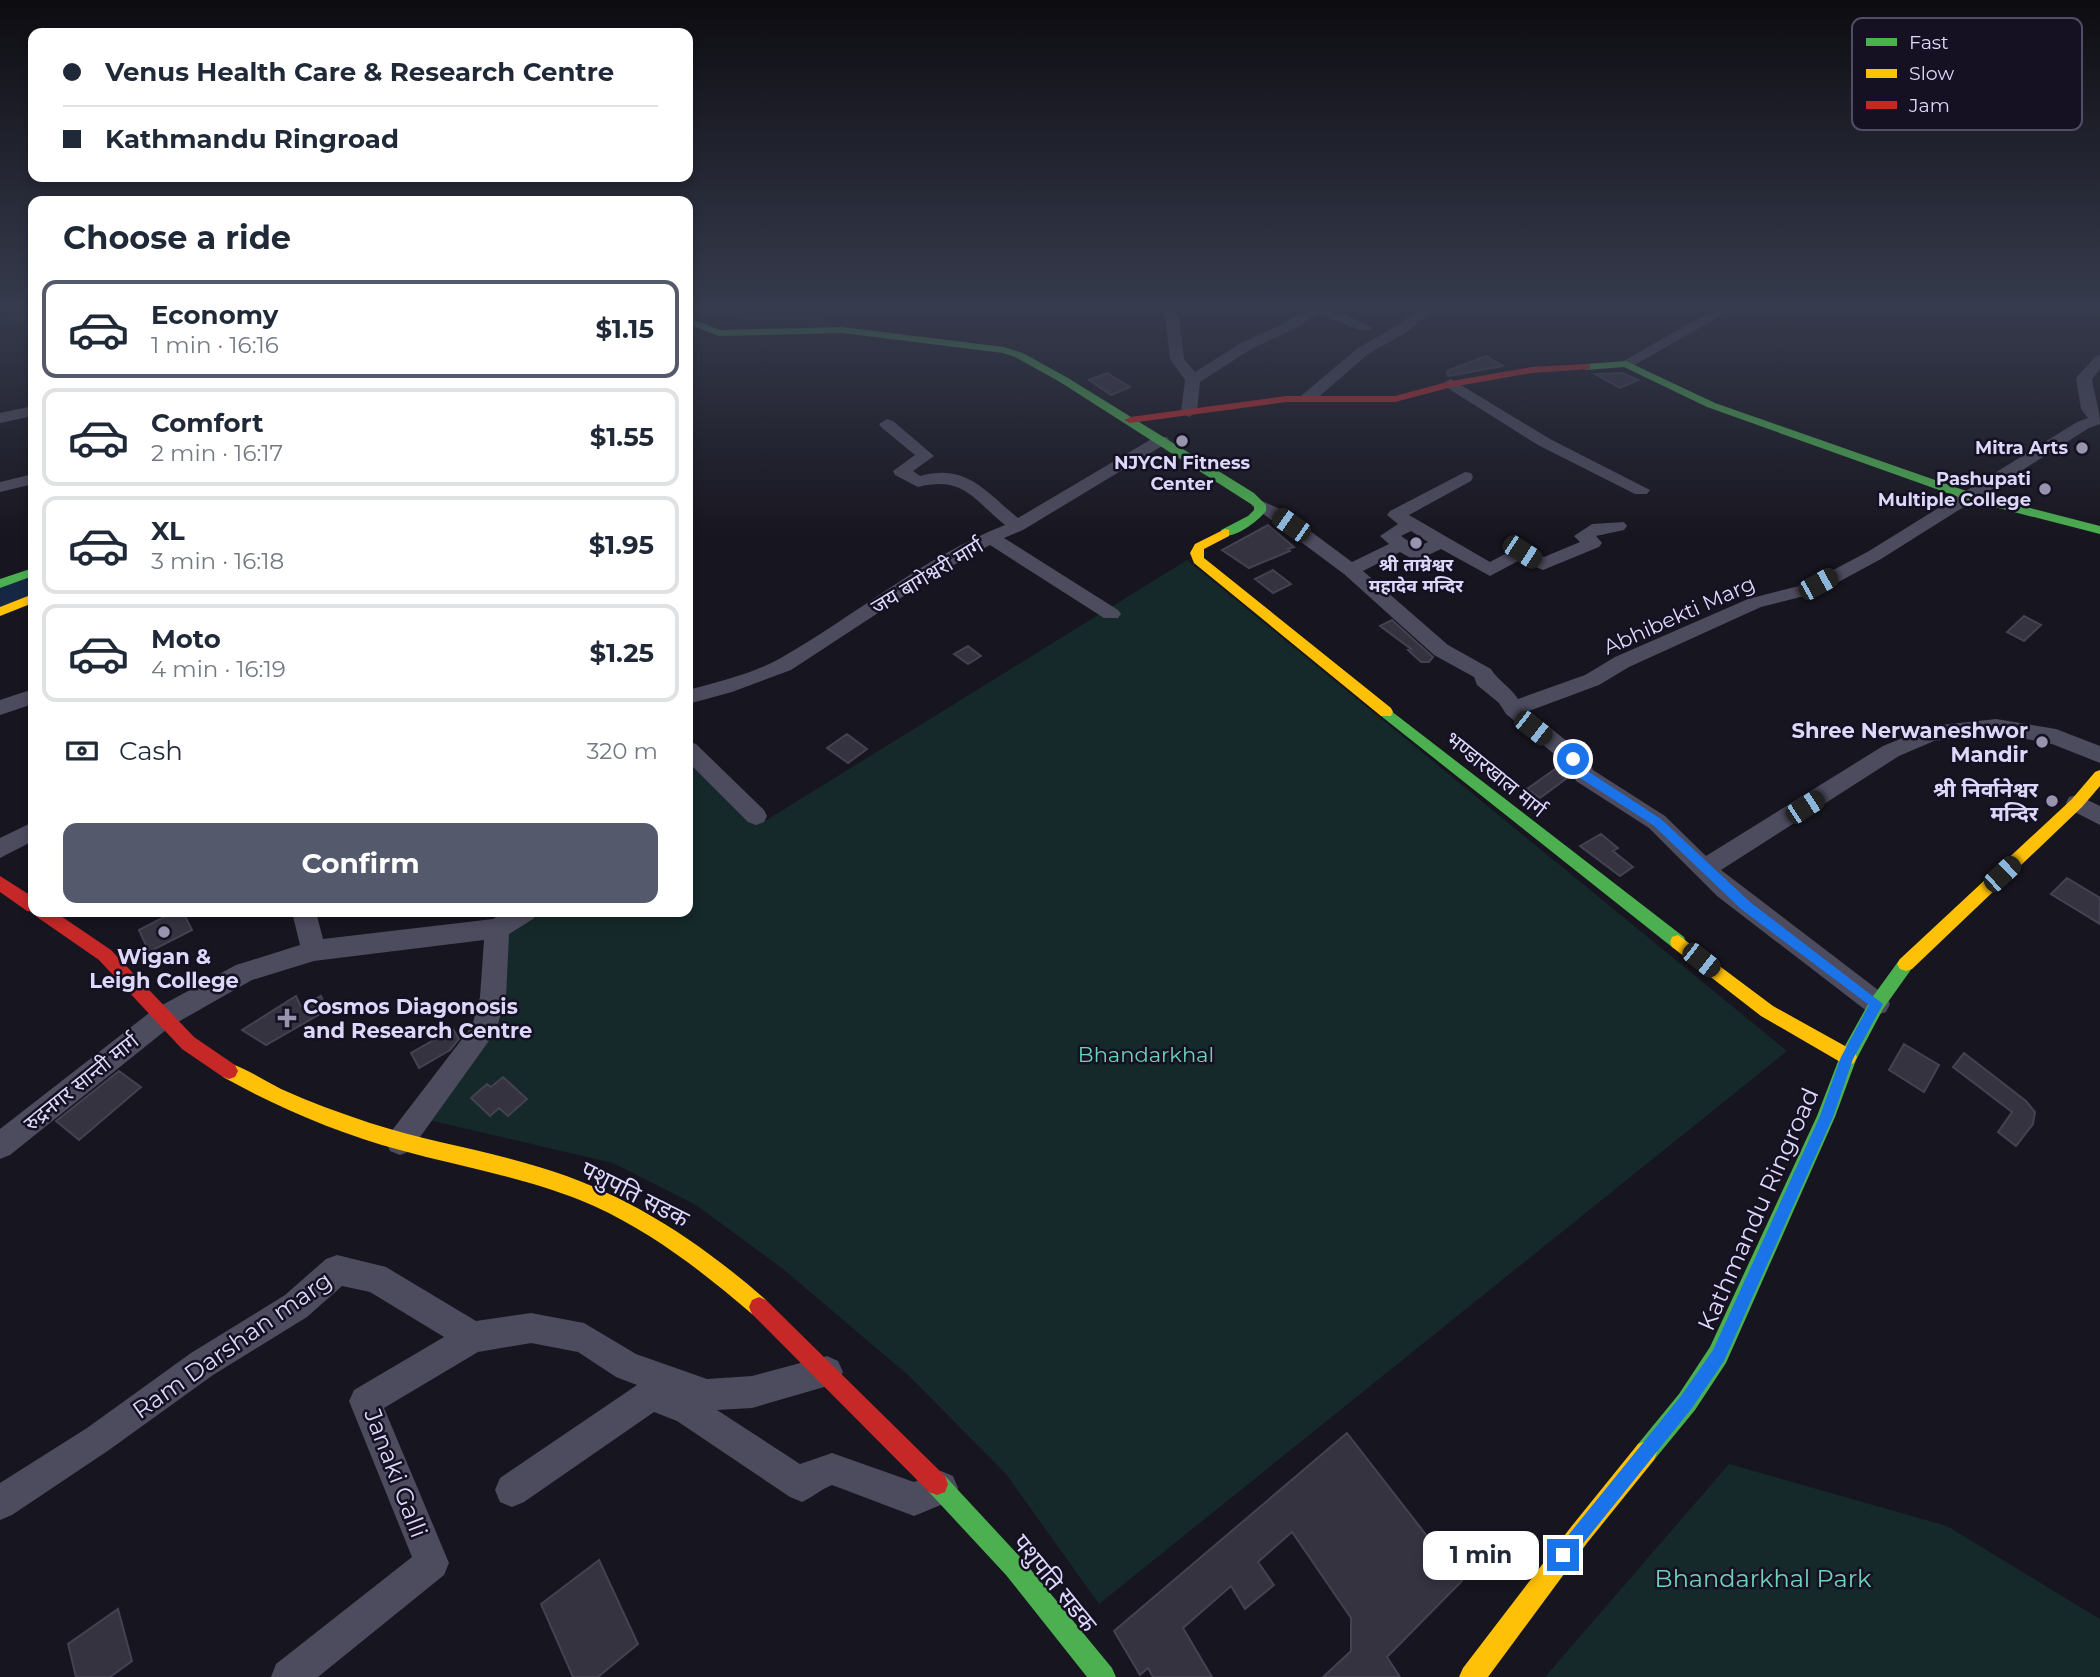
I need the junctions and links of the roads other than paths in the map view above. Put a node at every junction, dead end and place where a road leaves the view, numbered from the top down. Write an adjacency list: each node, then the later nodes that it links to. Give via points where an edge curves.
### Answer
1 (1066, 382): 15 (main road)
2 (1193, 382): 12 (street)
3 (1326, 382): 8 (street)
4 (1461, 382): 7 (main road)
5 (1664, 382): 22 (main road, via 1711,405)
6 (2085, 382): 14 (street, via 2089,409)
7 (1451, 384): 8 (main road, via 1395,398); 21 (street, via 1544,442)
8 (1308, 398): 12 (main road)
9 (0, 410): 10 (street)
10 (28, 411)
11 (28, 412): 13 (street)
12 (1189, 412): 15 (main road)
13 (0, 418)
14 (2099, 419): 22 (street, Abhibekti Marg)
15 (1130, 420): 17 (main road)
16 (887, 424): 25 (street, via 926,456 901,471 918,482 935,477 960,479)
17 (1161, 440): 23 (main road, via 1250,496); 25 (street, जय बागेश्वरी मार्ग)
18 (1465, 477): 24 (street, via 1396,515)
19 (28, 480): 20 (street)
20 (0, 486)
21 (1641, 490)
22 (1971, 497): 27 (main road); 40 (street, Abhibekti Marg, via 1813,588 1755,603 1592,680)
23 (1260, 508): 31 (street, via 1296,528); 59 (main road, भण्डारखाल मार्ग, via 1252,519 1199,547 1198,560 1503,807 1767,1011)
24 (1411, 524): 29 (street); 30 (street, via 1389,536)
25 (1017, 526): 28 (street, जय बागेश्वरी मार्ग)
26 (1618, 526): 29 (street, via 1598,528 1583,536 1593,542 1543,564 1520,552 1490,570)
27 (2100, 530)
28 (990, 537): 36 (street); 37 (street, जय बागेश्वरी मार्ग, via 784,665)
29 (1441, 542): 30 (street, via 1416,555)
30 (1401, 545): 31 (street)
31 (1351, 570): 40 (street, via 1441,650 1484,674 1483,680 1507,698)
32 (28, 574): 33 (main road)
33 (0, 584)
34 (28, 600): 35 (main road)
35 (0, 612)
36 (1111, 614)
37 (693, 696)
38 (28, 698): 39 (street)
39 (0, 708)
40 (1513, 709): 49 (street, via 1580,764 1584,775 1657,822)
41 (693, 754): 45 (street)
42 (2100, 755): 49 (street, via 2056,737 1996,726 1931,734 1891,751)
43 (2100, 776): 44 (main road, Kathmandu Ringroad)
44 (2077, 803): 46 (street); 57 (main road, Kathmandu Ringroad, via 1907,963)
45 (756, 816)
46 (2100, 816)
47 (28, 834): 48 (street)
48 (0, 849)
49 (1706, 868): 57 (street, via 1735,897)
50 (0, 883): 51 (main road)
51 (28, 902)
52 (50, 917): 58 (main road, पशुपति सडक, via 121,970)
53 (305, 917): 56 (street)
54 (517, 917): 55 (street)
55 (497, 929): 56 (street, रुद्रनगर सान्ती मार्ग); 60 (street, via 493,997 483,1031)
56 (314, 951): 58 (street, रुद्रनगर सान्ती मार्ग, via 245,972)
57 (1877, 1004): 59 (main road, Kathmandu Ringroad)
58 (162, 1018): 60 (main road, पशुपति सडक, via 210,1060 271,1094); 61 (street, रुद्रनगर सान्ती मार्ग)
59 (1847, 1057): 69 (main road, Kathmandu Ringroad, via 1826,1117 1718,1355 1687,1402 1578,1535)
60 (400, 1142): 63 (main road, पशुपति सडक, via 562,1182 641,1218 688,1247 735,1285)
61 (0, 1146)
62 (473, 1336): 63 (street, Janaki Galli, via 531,1328 584,1338 627,1366 707,1395 752,1392); 66 (street, Ram Darshan marg, via 375,1278 337,1270 296,1306 202,1364); 67 (street, Janaki Galli, via 365,1401 432,1563)
63 (827, 1372): 64 (main road, पशुपति सडक)
64 (941, 1489): 65 (street, via 914,1499 832,1469 807,1478 802,1485 687,1409 651,1395); 68 (main road, पशुपति सडक, via 1001,1552)
65 (512, 1490)
66 (0, 1503)
67 (289, 1677)
68 (1102, 1677)
69 (1472, 1677)

